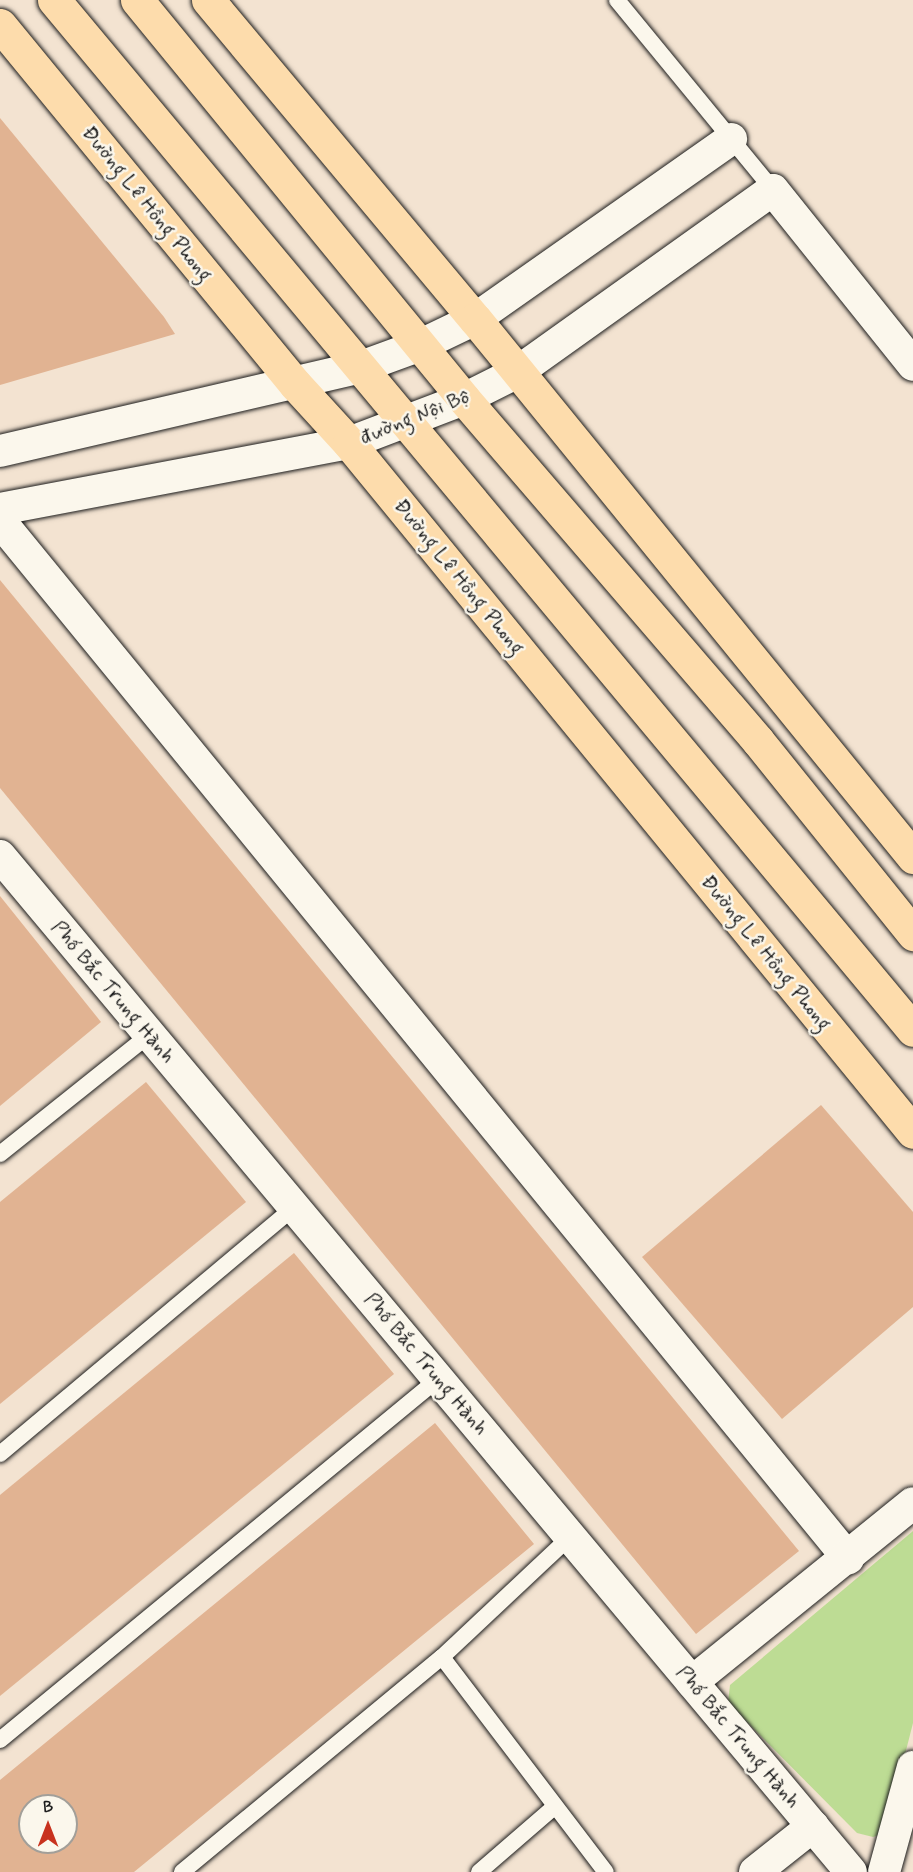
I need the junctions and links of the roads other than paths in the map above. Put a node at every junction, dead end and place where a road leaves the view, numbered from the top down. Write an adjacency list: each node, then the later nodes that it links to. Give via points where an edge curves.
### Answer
1 (54, 0): 11 (main road)
2 (137, 0): 9 (main road)
3 (208, 0): 8 (main road)
4 (617, 0): 6 (lane)
5 (0, 25): 13 (main road, Đường Lê Hồng Phong)
6 (731, 139): 7 (lane); 8 (street)
7 (773, 190): 10 (street); 12 (street, đường Nội Bộ)
8 (475, 319): 9 (street); 12 (main road)
9 (421, 345): 11 (street); 14 (main road)
10 (913, 365)
11 (358, 368): 13 (street); 15 (main road)
12 (516, 373): 14 (street, đường Nội Bộ); 21 (main road)
13 (295, 384): 16 (main road, Đường Lê Hồng Phong); 17 (street)
14 (464, 399): 15 (street, đường Nội Bộ); 22 (main road, via 758,741)
15 (406, 422): 16 (street, đường Nội Bộ); 23 (main road)
16 (349, 443): 18 (street, đường Nội Bộ); 25 (main road, Đường Lê Hồng Phong)
17 (0, 451)
18 (0, 509)
19 (0, 520): 32 (street)
20 (0, 856): 24 (street, Phố Bắc Trung Hành)
21 (913, 857)
22 (913, 934)
23 (913, 1030)
24 (149, 1035): 26 (lane); 27 (street, Phố Bắc Trung Hành)
25 (913, 1132)
26 (0, 1154)
27 (294, 1208): 28 (street, Phố Bắc Trung Hành); 29 (lane)
28 (438, 1379): 31 (street, Phố Bắc Trung Hành); 35 (lane)
29 (0, 1454)
30 (913, 1503): 32 (street)
31 (570, 1537): 33 (lane); 34 (street, Phố Bắc Trung Hành)
32 (848, 1558): 34 (street)
33 (442, 1657): 37 (lane); 39 (lane)
34 (692, 1682): 38 (street, Phố Bắc Trung Hành)
35 (0, 1740)
36 (913, 1767): 44 (street)
37 (554, 1807): 40 (lane); 41 (lane)
38 (813, 1826): 42 (street); 43 (street, Phố Bắc Trung Hành)
39 (182, 1872)
40 (479, 1872)
41 (606, 1872)
42 (755, 1872)
43 (851, 1872)
44 (884, 1872)

